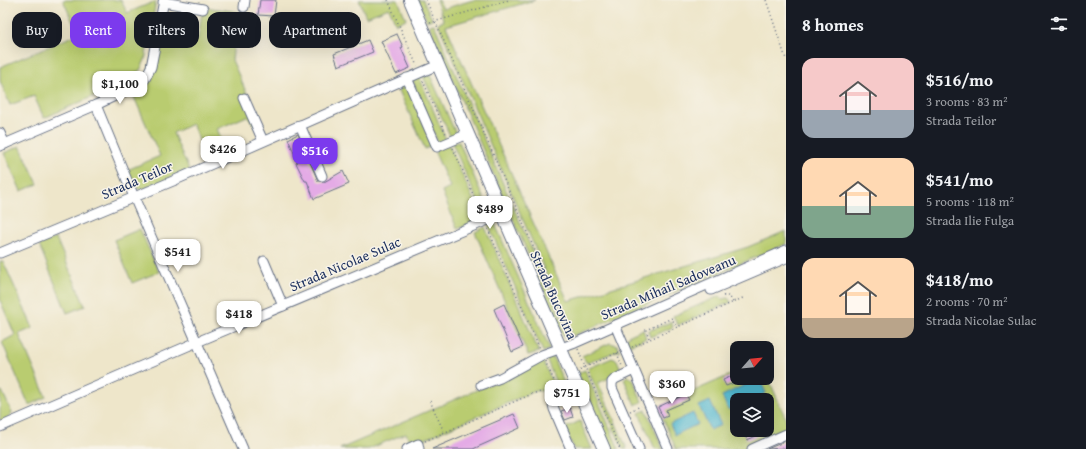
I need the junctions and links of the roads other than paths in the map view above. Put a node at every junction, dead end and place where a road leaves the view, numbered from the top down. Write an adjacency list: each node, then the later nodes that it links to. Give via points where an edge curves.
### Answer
1 (410, 0): 4 (main road, Strada Bucovina)
2 (164, 1): 3 (street); 7 (street, via 151,67 145,79 135,87)
3 (203, 9)
4 (438, 65): 5 (street, Strada Teilor); 10 (main road, Strada Bucovina)
5 (407, 78): 8 (street, Strada Teilor); 10 (street, via 437,147)
6 (244, 98): 11 (street)
7 (96, 105): 12 (street); 14 (street)
8 (300, 125): 11 (street, Strada Teilor); 13 (street)
9 (0, 133): 12 (street)
10 (468, 134): 15 (main road, Strada Bucovina)
11 (263, 141): 14 (street, Strada Teilor)
12 (2, 145)
13 (322, 176)
14 (134, 197): 17 (street, Strada Teilor); 22 (street)
15 (502, 214): 20 (street, Strada Nicolae Sulac); 23 (main road, Strada Bucovina)
16 (786, 250): 21 (street, Strada Mihail Sadoveanu)
17 (0, 253)
18 (786, 258): 21 (street, Strada Mihail Sadoveanu)
19 (264, 261): 20 (street)
20 (283, 306): 22 (street, Strada Nicolae Sulac)
21 (616, 328): 23 (street, Strada Mihail Sadoveanu); 23 (street, Strada Mihail Sadoveanu, via 577,348); 24 (street, via 621,352)
22 (196, 342): 27 (street, Strada Nicolae Sulac); 30 (street)
23 (562, 351): 25 (main road, Strada Bucovina); 26 (street, via 542,355 500,378)
24 (630, 372): 34 (street, via 612,382 612,388); 35 (street, via 649,403)
25 (576, 384): 32 (street, via 556,395 552,403); 33 (main road, Strada Bucovina)
26 (481, 385)
27 (0, 427)
28 (786, 434): 36 (street)
29 (418, 447): 31 (street)
30 (243, 449)
31 (407, 449)
32 (571, 449)
33 (604, 449)
34 (639, 449)
35 (668, 449)
36 (752, 449)

